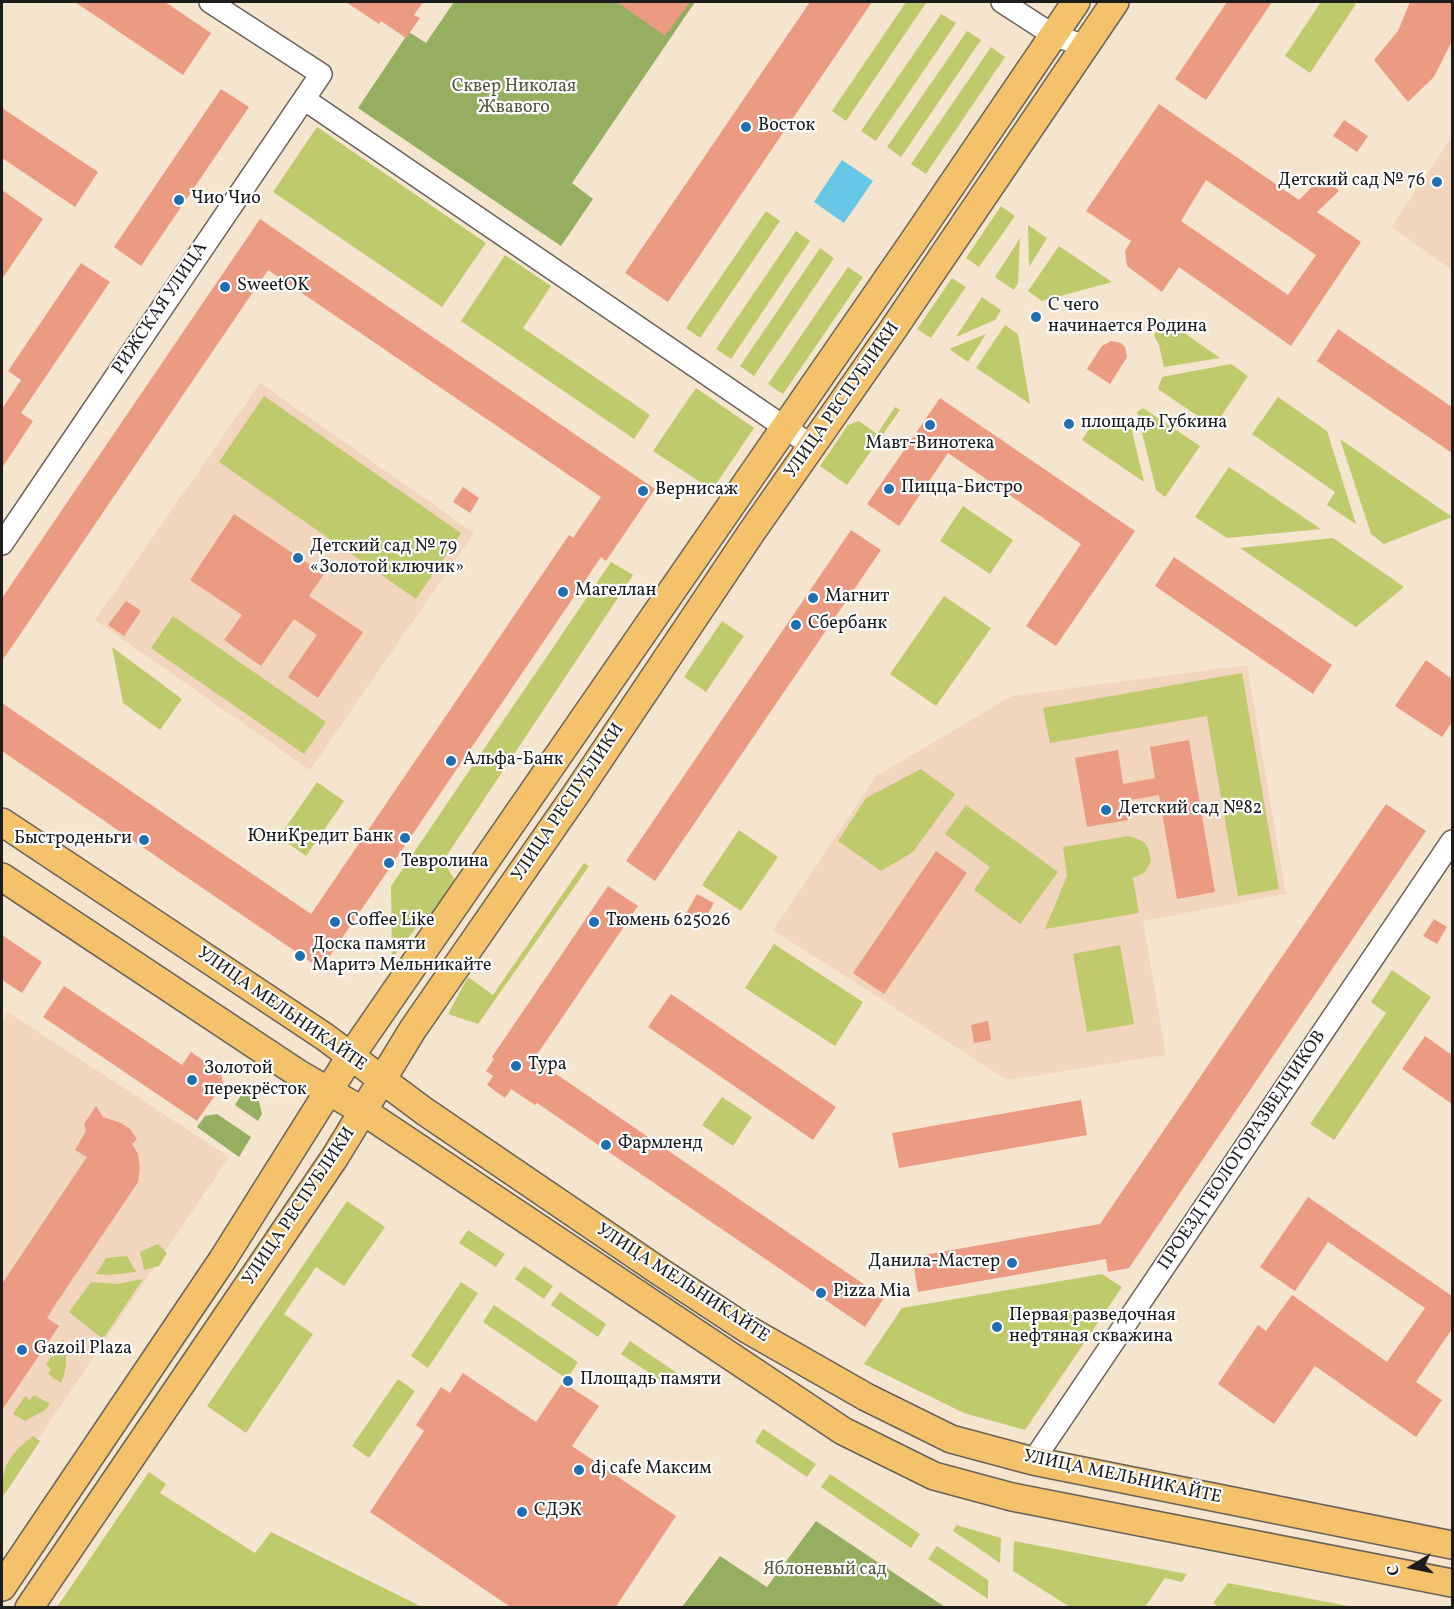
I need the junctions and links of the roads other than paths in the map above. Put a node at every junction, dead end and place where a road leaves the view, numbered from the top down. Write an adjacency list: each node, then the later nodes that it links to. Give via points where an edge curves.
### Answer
1 (210, 2): 7 (street, РИЖСКАЯ УЛИЦА, via 321,74)
2 (1002, 2): 5 (street)
3 (1076, 2): 5 (main road, УЛИЦА РЕСПУБЛИКИ)
4 (1115, 2): 6 (main road, УЛИЦА РЕСПУБЛИКИ)
5 (1053, 35): 6 (street); 8 (main road, УЛИЦА РЕСПУБЛИКИ)
6 (1085, 46): 9 (main road, УЛИЦА РЕСПУБЛИКИ)
7 (304, 99): 8 (street); 10 (street, РИЖСКАЯ УЛИЦА)
8 (785, 427): 9 (street); 14 (main road, УЛИЦА РЕСПУБЛИКИ)
9 (812, 446): 15 (main road, УЛИЦА РЕСПУБЛИКИ)
10 (2, 544)
11 (2, 822): 14 (main road, УЛИЦА МЕЛЬНИКАЙТЕ)
12 (1452, 841): 18 (street, ПРОЕЗД ГЕОЛОГОРАЗВЕДЧИКОВ)
13 (2, 877): 16 (main road, УЛИЦА МЕЛЬНИКАЙТЕ)
14 (350, 1057): 15 (main road, УЛИЦА МЕЛЬНИКАЙТЕ); 16 (main road, УЛИЦА РЕСПУБЛИКИ)
15 (381, 1080): 17 (main road, УЛИЦА РЕСПУБЛИКИ); 18 (main road, УЛИЦА МЕЛЬНИКАЙТЕ, via 747,1329 866,1397 951,1439)
16 (329, 1093): 17 (main road, УЛИЦА МЕЛЬНИКАЙТЕ); 21 (main road, УЛИЦА РЕСПУБЛИКИ, via 223,1259)
17 (363, 1111): 20 (main road, УЛИЦА МЕЛЬНИКАЙТЕ, via 843,1431 934,1476 1012,1497); 22 (main road, УЛИЦА РЕСПУБЛИКИ)
18 (1033, 1461): 19 (main road, УЛИЦА МЕЛЬНИКАЙТЕ)
19 (1452, 1545)
20 (1452, 1583)
21 (2, 1587)
22 (29, 1608)

